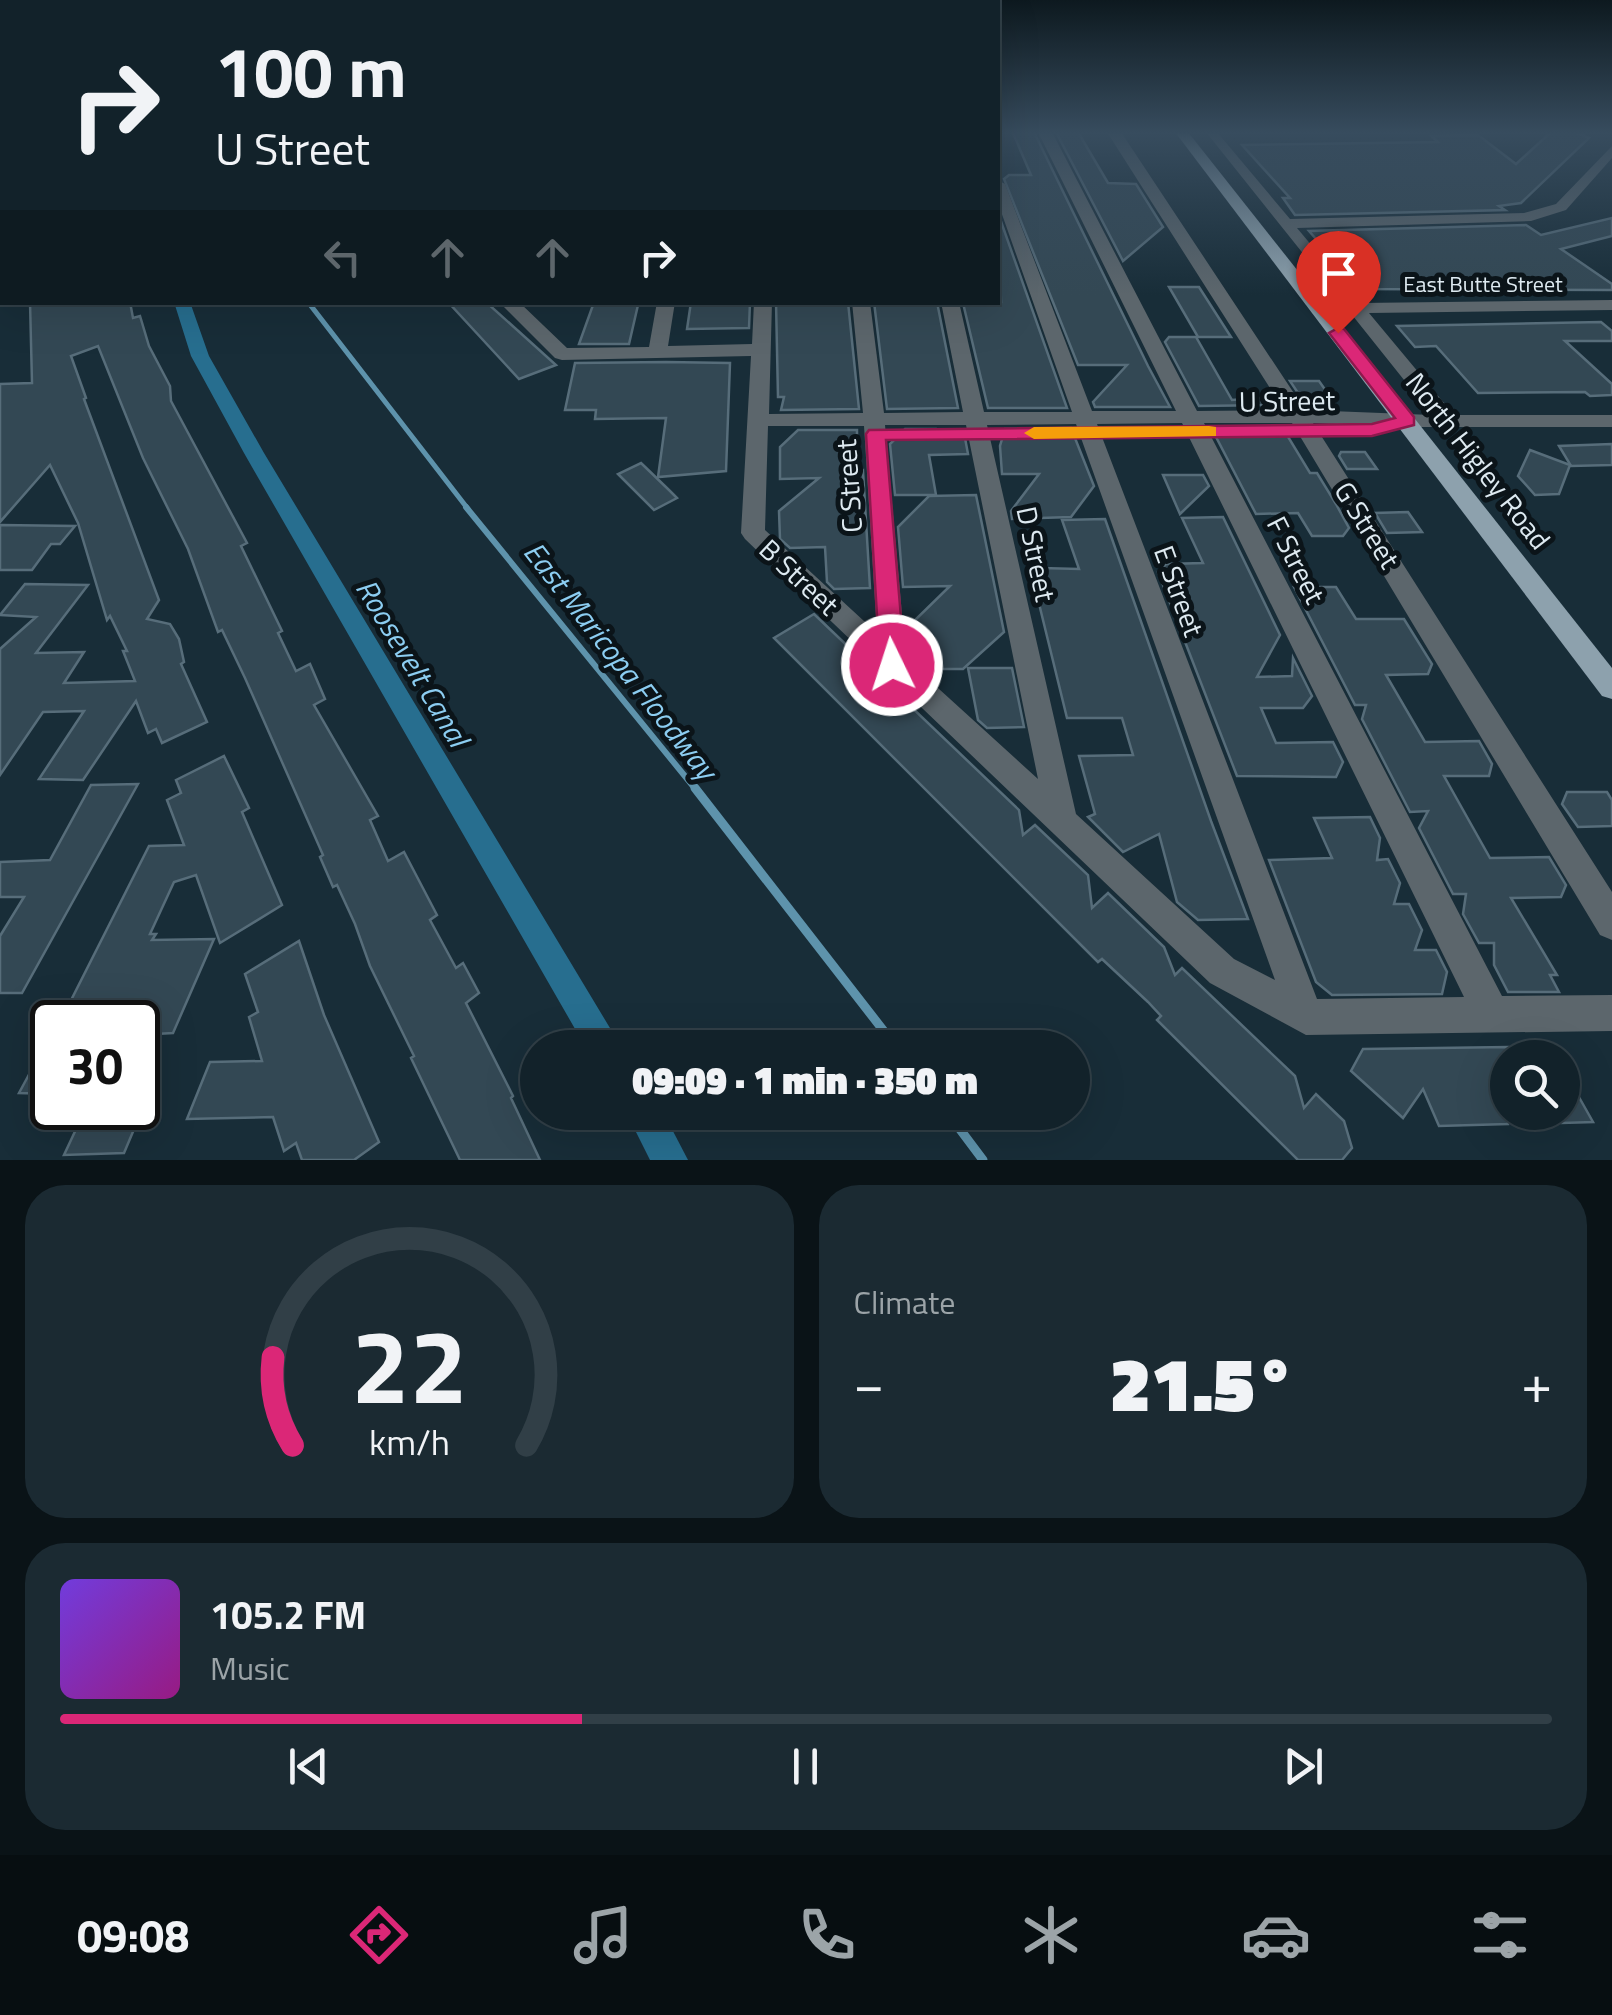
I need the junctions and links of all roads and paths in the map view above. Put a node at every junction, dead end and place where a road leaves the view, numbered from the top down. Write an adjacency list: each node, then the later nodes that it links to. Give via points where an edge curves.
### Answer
1 (1073, 186): 22 (street, F Street)
2 (1149, 186): 21 (street, G Street)
3 (1223, 186): 18 (main road, North Higley Road)
4 (1254, 186): 7 (street, North Higley Road)
5 (1580, 186): 7 (street, via 1561,207 1525,218)
6 (1000, 189): 23 (street, E Street)
7 (1286, 224): 15 (street, North Higley Road)
8 (511, 305): 17 (street, via 562,354)
9 (666, 305): 17 (street)
10 (681, 305): 17 (street)
11 (764, 305): 16 (street, B Street)
12 (861, 305): 25 (street, C Street)
13 (951, 305): 24 (street, D Street)
14 (1612, 306): 15 (street, East Butte Street)
15 (1355, 308): 19 (street, North Higley Road)
16 (761, 350): 17 (street); 26 (street, B Street)
17 (666, 351)
18 (1407, 421): 19 (street, U Street); 21 (street, U Street, via 1372,430); 28 (main road, North Higley Road)
19 (1448, 421): 20 (street, U Street)
20 (1612, 421)
21 (1304, 423): 22 (street, U Street); 30 (street, G Street)
22 (1193, 424): 23 (street, U Street); 31 (street, F Street)
23 (1086, 425): 24 (street, U Street); 33 (street, E Street)
24 (979, 426): 25 (street, U Street); 29 (street, D Street)
25 (875, 427): 26 (street, U Street); 27 (street, C Street)
26 (756, 428): 27 (street, B Street, via 753,533)
27 (892, 665): 29 (street, B Street)
28 (1612, 688)
29 (1061, 818): 33 (street, via 1222,971)
30 (1612, 922)
31 (1492, 1014): 32 (street); 33 (street)
32 (1612, 1014)
33 (1306, 1017)

